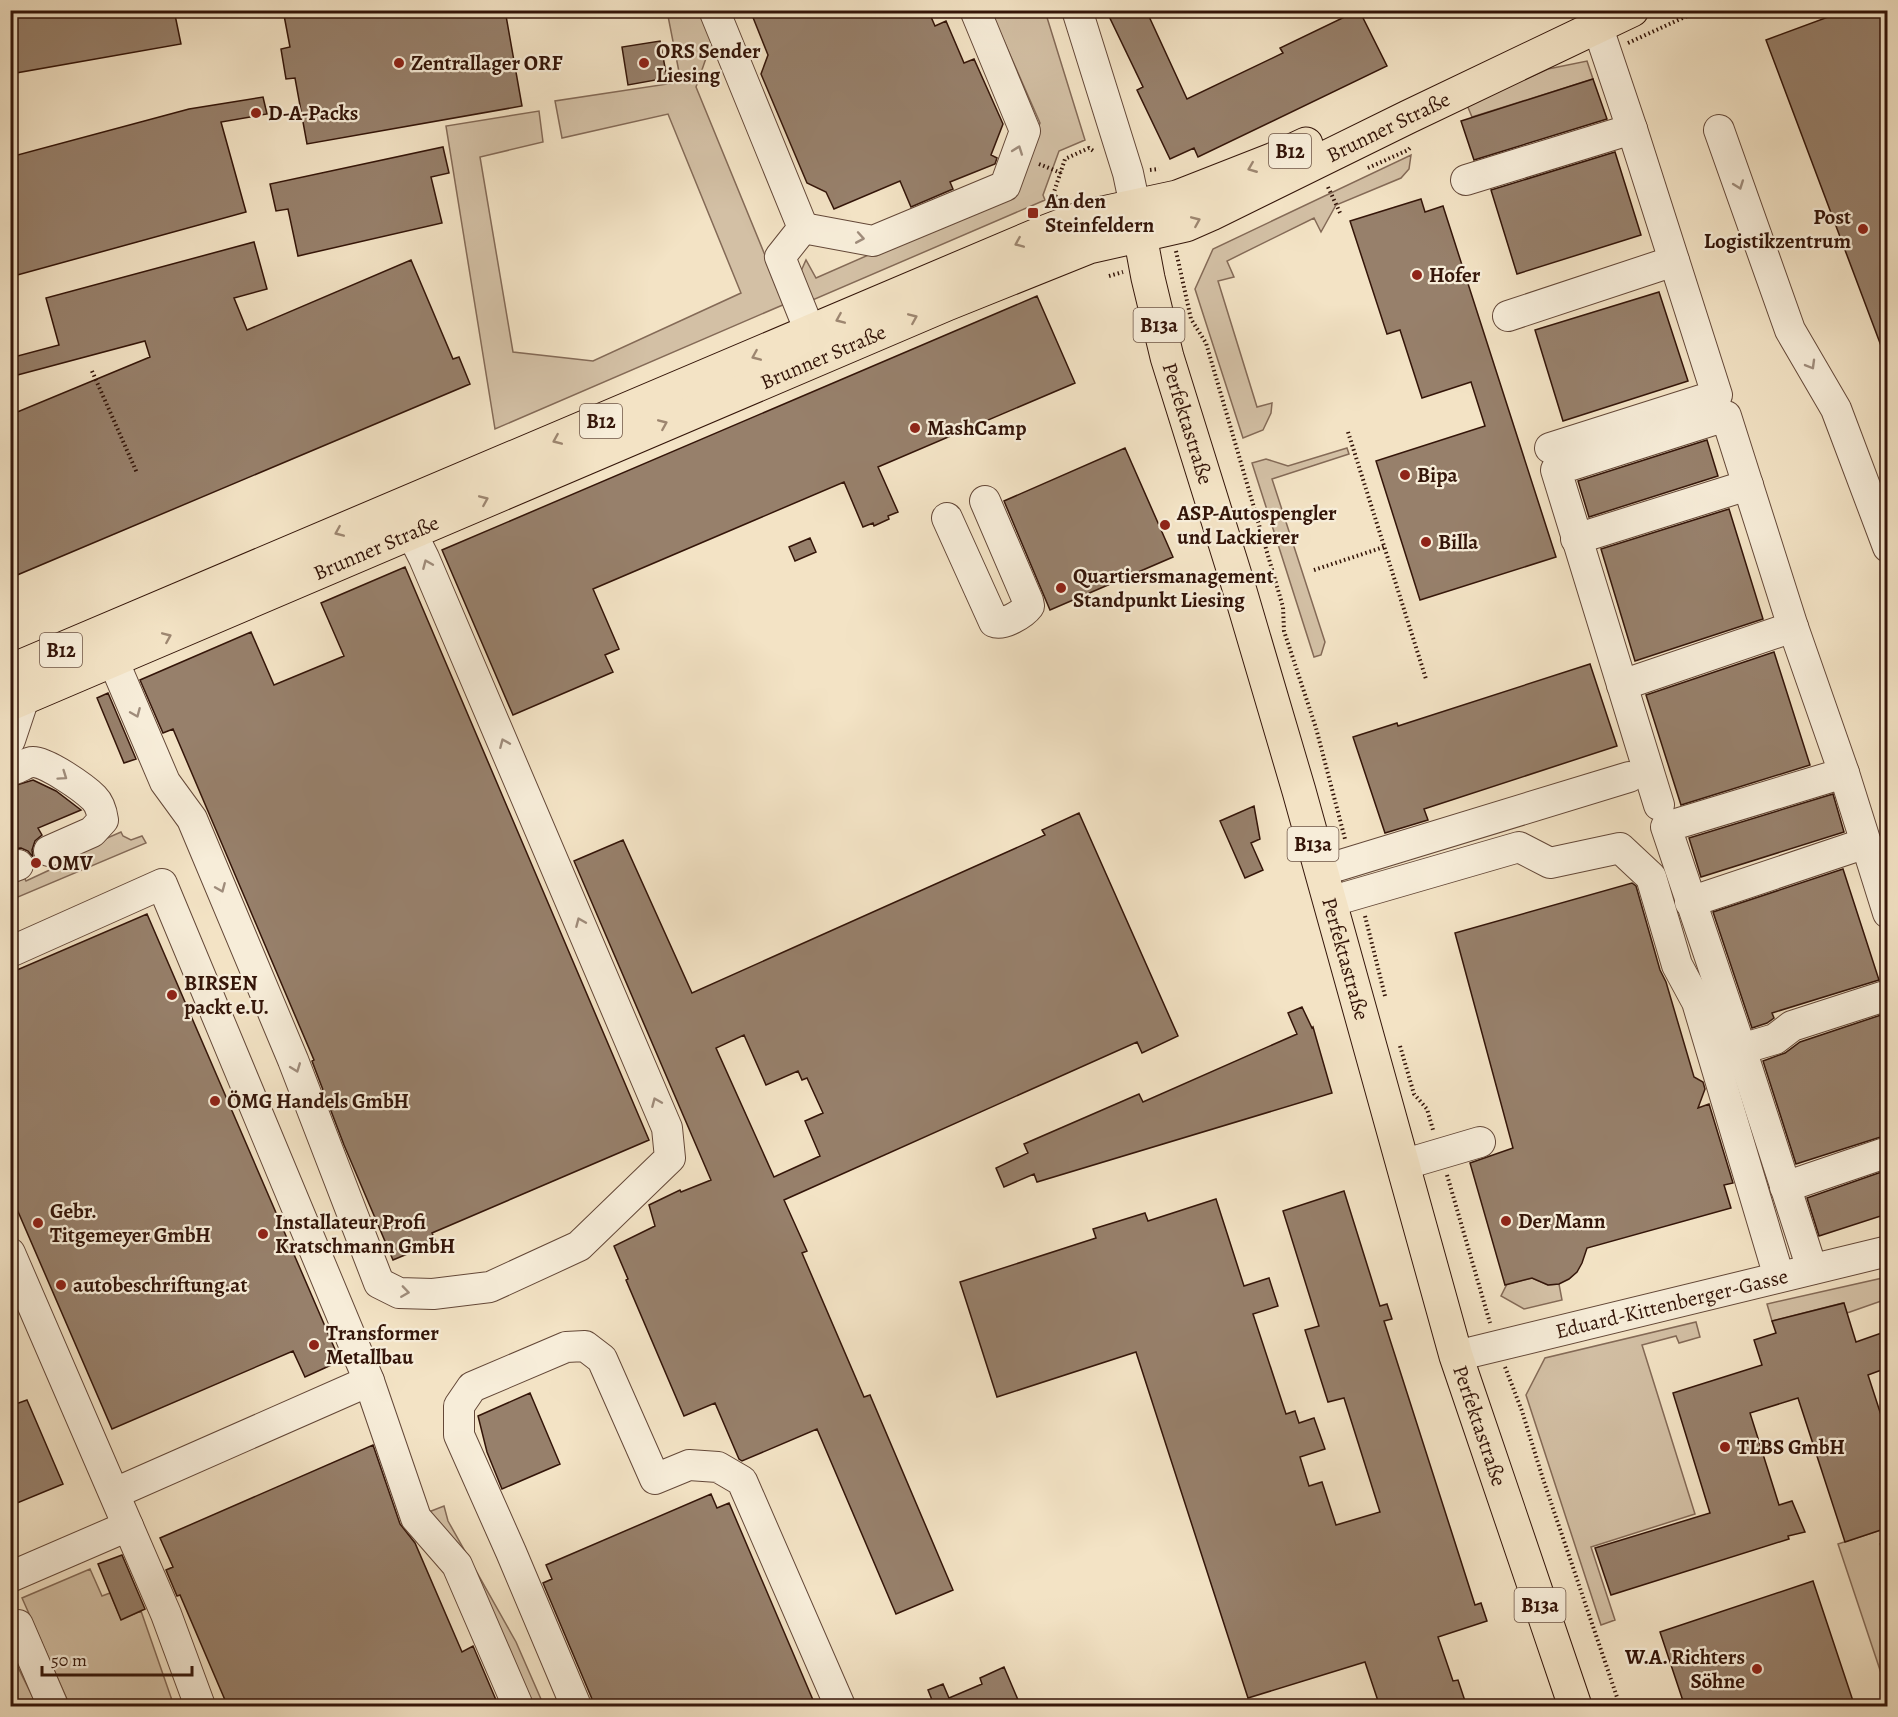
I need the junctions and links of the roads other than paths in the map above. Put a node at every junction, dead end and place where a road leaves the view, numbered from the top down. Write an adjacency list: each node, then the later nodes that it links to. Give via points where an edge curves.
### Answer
1 (714, 10): 10 (street)
2 (975, 10): 10 (street, one-way to 2, via 873,241 1005,186 1025,131)
3 (1077, 10): 9 (street, via 1128,173)
4 (1632, 10): 5 (main road, Brunner Straße / B12)
5 (1591, 16): 6 (street); 9 (main road, Brunner Straße / B12, via 1274,159 1177,197)
6 (1632, 129): 8 (street); 11 (street)
7 (1719, 130): 20 (street, one-way to 20, via 1791,330 1836,409)
8 (1466, 180)
9 (1137, 221): 13 (main road, Brunner Straße / B12, via 1084,217 1042,233); 32 (main road, Perfektastraße / B13a, via 1167,357 1240,591)
10 (802, 228): 13 (street, via 780,257)
11 (1674, 261): 12 (street); 14 (street, via 1717,395)
12 (1508, 316)
13 (815, 345): 18 (main road, Brunner Straße / B12)
14 (1550, 448)
15 (1748, 485): 19 (street); 19 (street, via 1726,416 1556,470); 21 (street)
16 (985, 501): 17 (street, via 1029,606 1002,623 994,622)
17 (947, 518)
18 (402, 520): 22 (main road, Brunner Straße / B12); 22 (street, one-way to 18, via 165,782 192,819 293,1060 379,1283 399,1293 433,1294 490,1287 579,1246 670,1158 667,1128 438,590)
19 (1576, 539): 23 (street)
20 (1887, 547)
21 (1793, 627): 23 (street); 27 (street)
22 (111, 645): 24 (main road, Brunner Straße / B12)
23 (1622, 685): 29 (street)
24 (22, 698): 25 (street)
25 (10, 740)
26 (10, 770): 31 (street, one-way to 31, via 31,762 48,765 98,805 103,820 92,832)
27 (1844, 773): 30 (street); 34 (street, via 1666,827)
28 (1629, 777): 32 (street)
29 (1659, 805)
30 (1866, 843): 34 (street); 35 (street)
31 (49, 851)
32 (1336, 866): 33 (main road, Perfektastraße / B13a)
33 (1344, 897): 37 (street, via 1519,847 1550,863 1620,848 1651,877); 43 (main road, Perfektastraße / B13a)
34 (1690, 902): 39 (street)
35 (1887, 913)
36 (10, 952): 50 (street, via 162,884)
37 (1677, 965): 40 (street, via 1675,991); 48 (street, via 1696,1002)
38 (1887, 995): 39 (street, via 1792,1026 1775,1039)
39 (1741, 1049): 44 (street)
40 (1700, 1080)
41 (1480, 1142): 43 (street)
42 (1887, 1152): 44 (street)
43 (1402, 1166): 49 (main road, Perfektastraße / B13a)
44 (1785, 1187): 47 (street)
45 (1887, 1251): 47 (street, Eduard-Kittenberger-Gasse)
46 (10, 1253): 51 (street)
47 (1812, 1269): 48 (street, Eduard-Kittenberger-Gasse)
48 (1779, 1277): 49 (street, Eduard-Kittenberger-Gasse)
49 (1456, 1356): 60 (main road, Perfektastraße / B13a)
50 (369, 1381): 51 (street); 57 (street, via 416,1518 458,1565)
51 (115, 1493): 52 (street)
52 (128, 1526): 53 (street); 56 (street)
53 (10, 1577)
54 (10, 1629): 55 (street, via 18,1625)
55 (53, 1707)
56 (200, 1707)
57 (518, 1707)
58 (576, 1707): 59 (street, via 459,1435 459,1406 472,1387 566,1347 585,1346 602,1359 655,1479 689,1465 718,1467 742,1481)
59 (840, 1707)
60 (1575, 1707)

